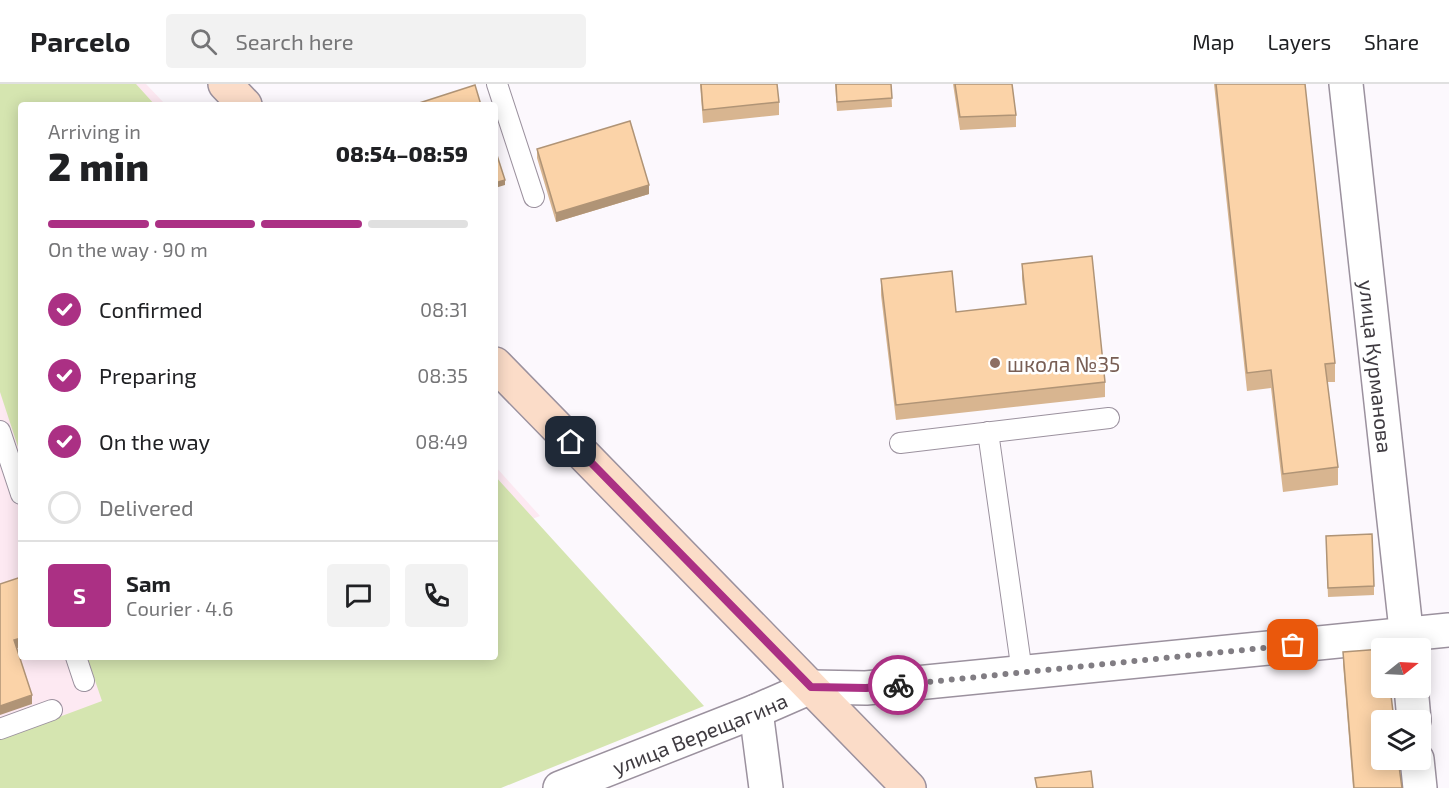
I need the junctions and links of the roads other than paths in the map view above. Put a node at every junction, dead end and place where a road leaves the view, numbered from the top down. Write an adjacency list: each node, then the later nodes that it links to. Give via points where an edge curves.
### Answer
1 (225, 84): 4 (main road)
2 (497, 84): 5 (lane)
3 (1346, 84): 13 (street, улица Курманова)
4 (242, 102)
5 (534, 197)
6 (498, 367): 19 (main road)
7 (1109, 418): 9 (lane)
8 (0, 431): 11 (lane)
9 (988, 432): 10 (lane); 17 (lane)
10 (900, 443)
11 (18, 485)
12 (1449, 630): 14 (street, улица Верещагина)
13 (1407, 638)
14 (1418, 638)
15 (1371, 644): 17 (street, улица Верещагина)
16 (77, 660): 18 (lane)
17 (1022, 672): 19 (street, улица Верещагина, via 866,688)
18 (84, 681)
19 (811, 687): 21 (street, улица Верещагина); 26 (main road)
20 (52, 710): 22 (lane)
21 (756, 711): 24 (street, улица Верещагина); 25 (street)
22 (0, 729)
23 (1418, 770): 27 (street)
24 (560, 788)
25 (766, 788)
26 (909, 788)
27 (1420, 788)

